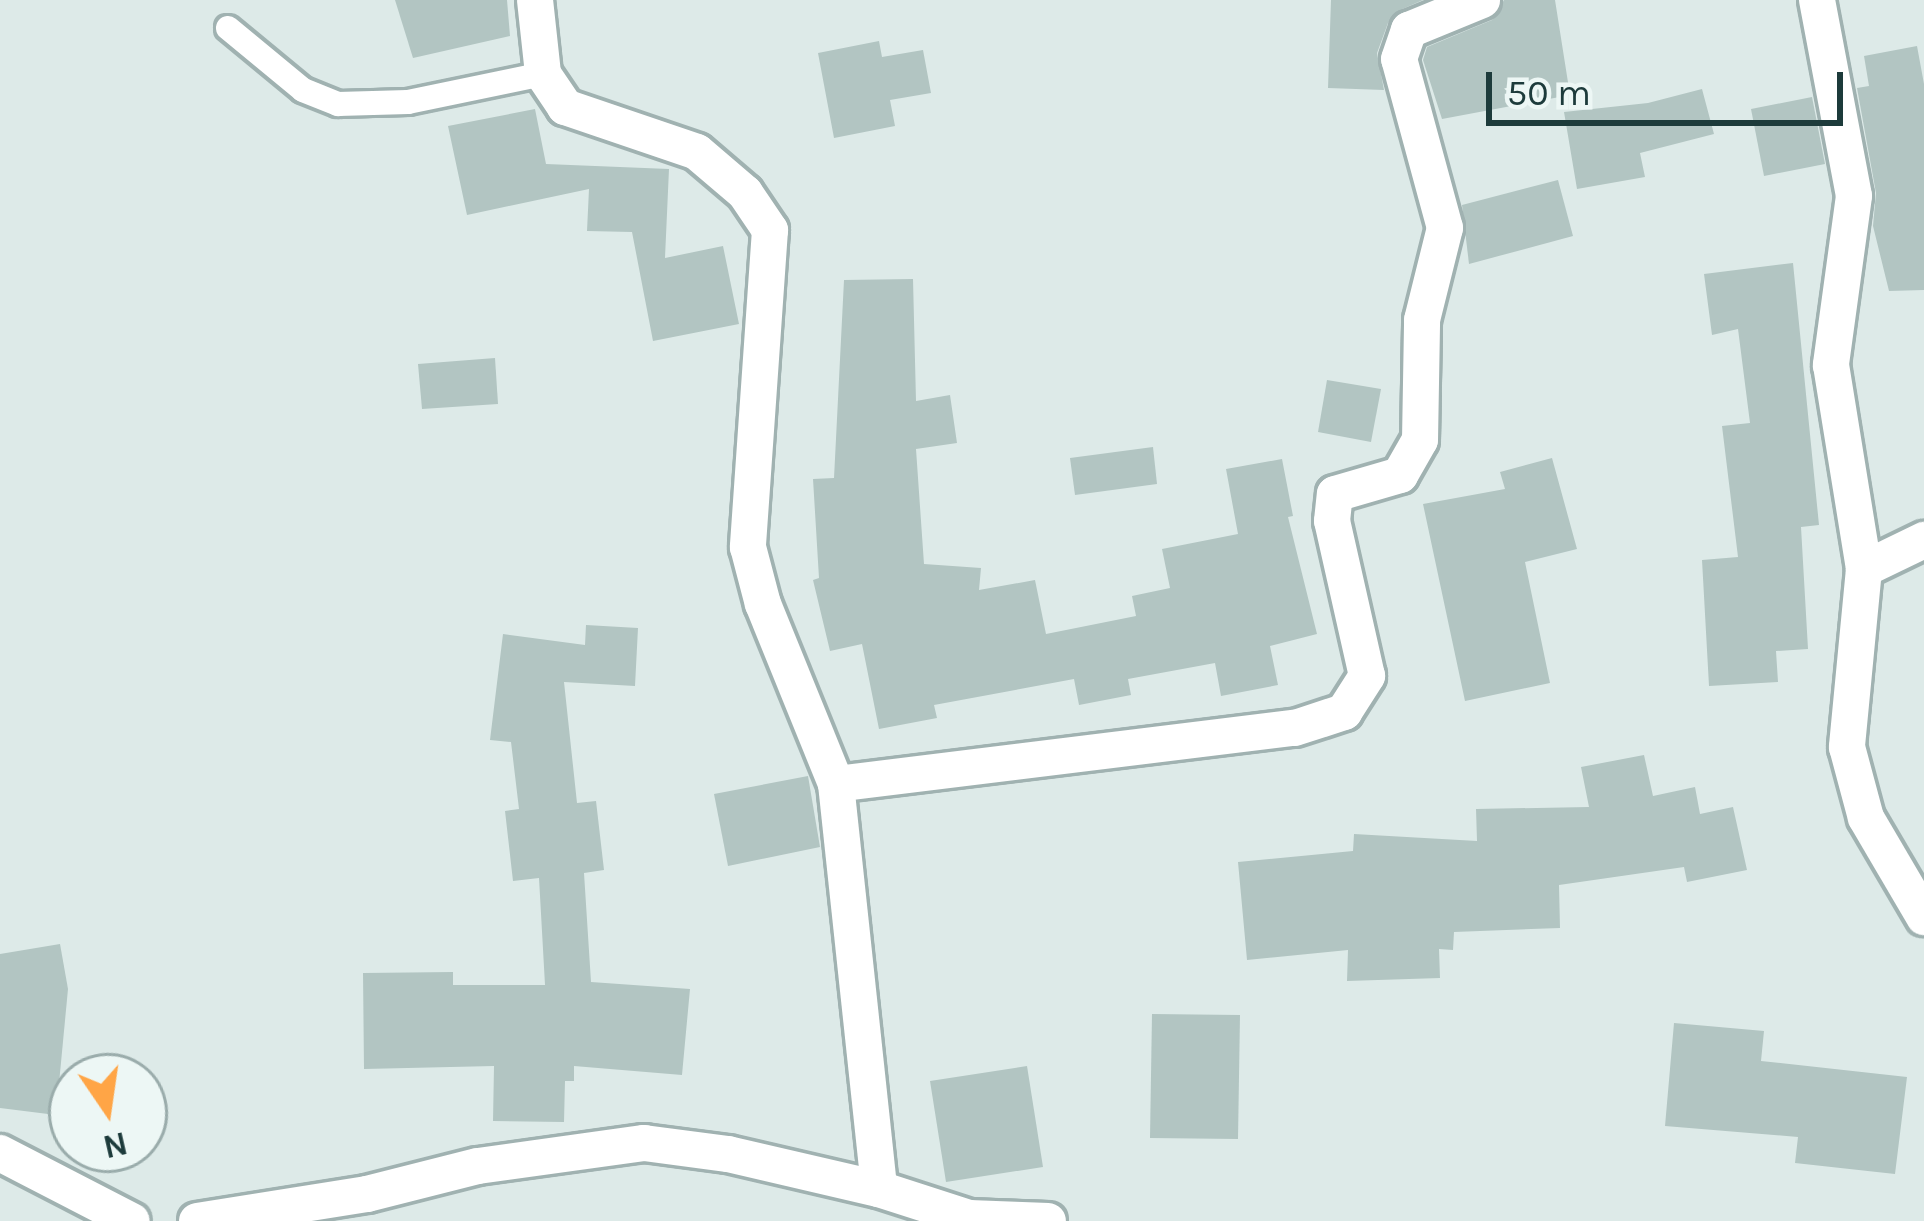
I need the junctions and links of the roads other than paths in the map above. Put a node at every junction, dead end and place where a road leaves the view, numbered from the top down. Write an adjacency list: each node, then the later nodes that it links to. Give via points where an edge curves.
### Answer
1 (535, 0): 5 (street)
2 (1482, 0): 8 (street, via 1409,30 1399,59 1445,227 1422,320 1420,440 1400,475 1335,494 1332,521 1367,676 1344,712 1295,728)
3 (1817, 0): 7 (street, via 1854,196 1831,365)
4 (228, 28): 5 (lane, via 303,90 338,104 408,102)
5 (543, 74): 8 (street, via 566,107 585,118 697,152 766,219 771,244 748,547)
6 (1924, 540): 7 (street)
7 (1864, 568): 9 (street, via 1846,747 1866,818)
8 (836, 784): 11 (street)
9 (1924, 917)
10 (0, 1153): 12 (street)
11 (879, 1189): 13 (street, via 644,1143); 14 (street, via 969,1218)
12 (132, 1221)
13 (197, 1221)
14 (1048, 1221)

